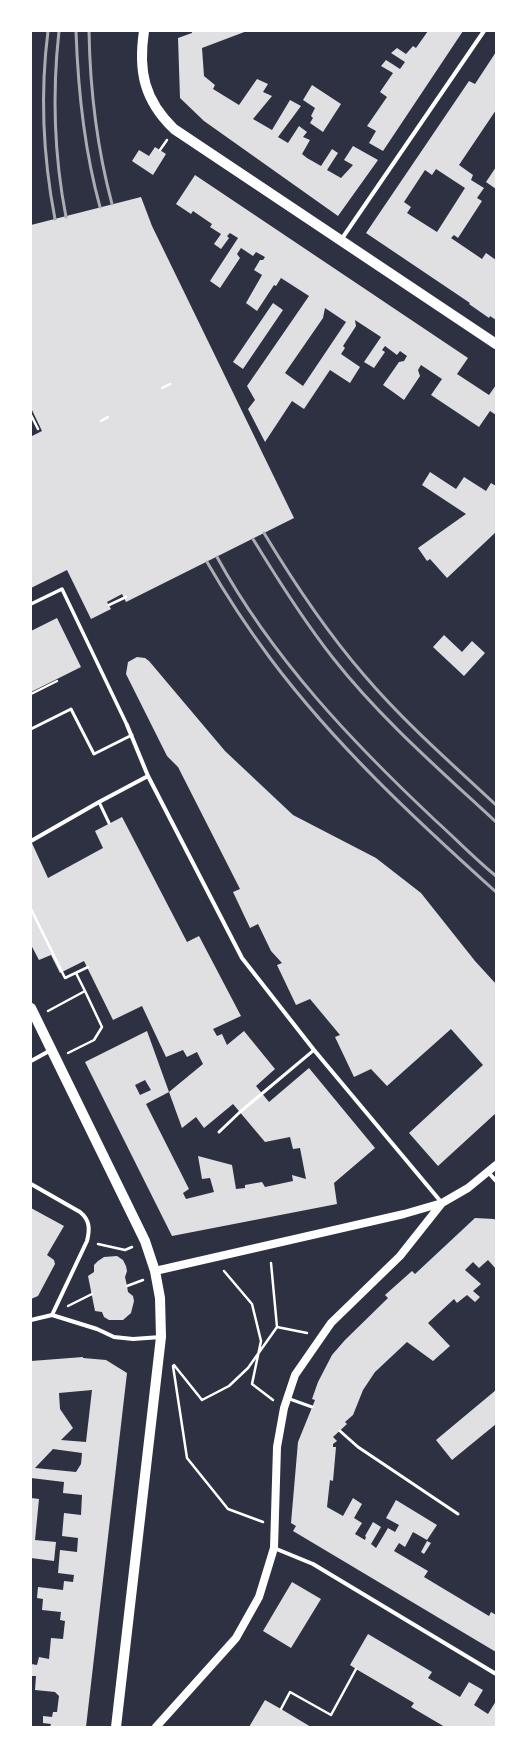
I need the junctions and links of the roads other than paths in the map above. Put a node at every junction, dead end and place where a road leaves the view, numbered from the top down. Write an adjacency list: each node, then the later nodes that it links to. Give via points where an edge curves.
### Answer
1 (144, 31): 3 (main road, via 142,73 152,103 165,120 181,134)
2 (484, 31): 3 (street)
3 (340, 241): 4 (main road)
4 (496, 344)
5 (31, 604): 6 (street, via 62,589)
6 (127, 725): 8 (street)
7 (31, 729): 8 (lane, via 71,709 94,754)
8 (132, 735): 9 (street)
9 (148, 776): 10 (street); 14 (street, via 242,958)
10 (99, 802): 11 (lane); 12 (street)
11 (109, 823)
12 (31, 841)
13 (33, 1013): 15 (main road)
14 (314, 1050): 17 (lane); 22 (street)
15 (54, 1055): 16 (street); 23 (main road, via 145,1241)
16 (31, 1061)
17 (219, 1132)
18 (496, 1165): 19 (main road)
19 (488, 1172): 20 (street); 22 (main road, via 468,1188)
20 (496, 1181)
21 (31, 1184): 24 (street, via 86,1216 89,1229 87,1241)
22 (442, 1203): 23 (main road); 27 (main road, via 400,1256 331,1323 295,1375)
23 (155, 1271): 26 (main road, via 160,1298)
24 (52, 1315): 25 (street); 26 (street, via 114,1337)
25 (31, 1320)
26 (161, 1337): 33 (main road)
27 (287, 1398): 28 (lane); 31 (main road, via 277,1447)
28 (312, 1407)
29 (340, 1430): 30 (lane, via 358,1447)
30 (458, 1514)
31 (274, 1548): 32 (street, via 313,1564); 34 (main road, via 259,1597 236,1638)
32 (496, 1674)
33 (116, 1727)
34 (156, 1727)

